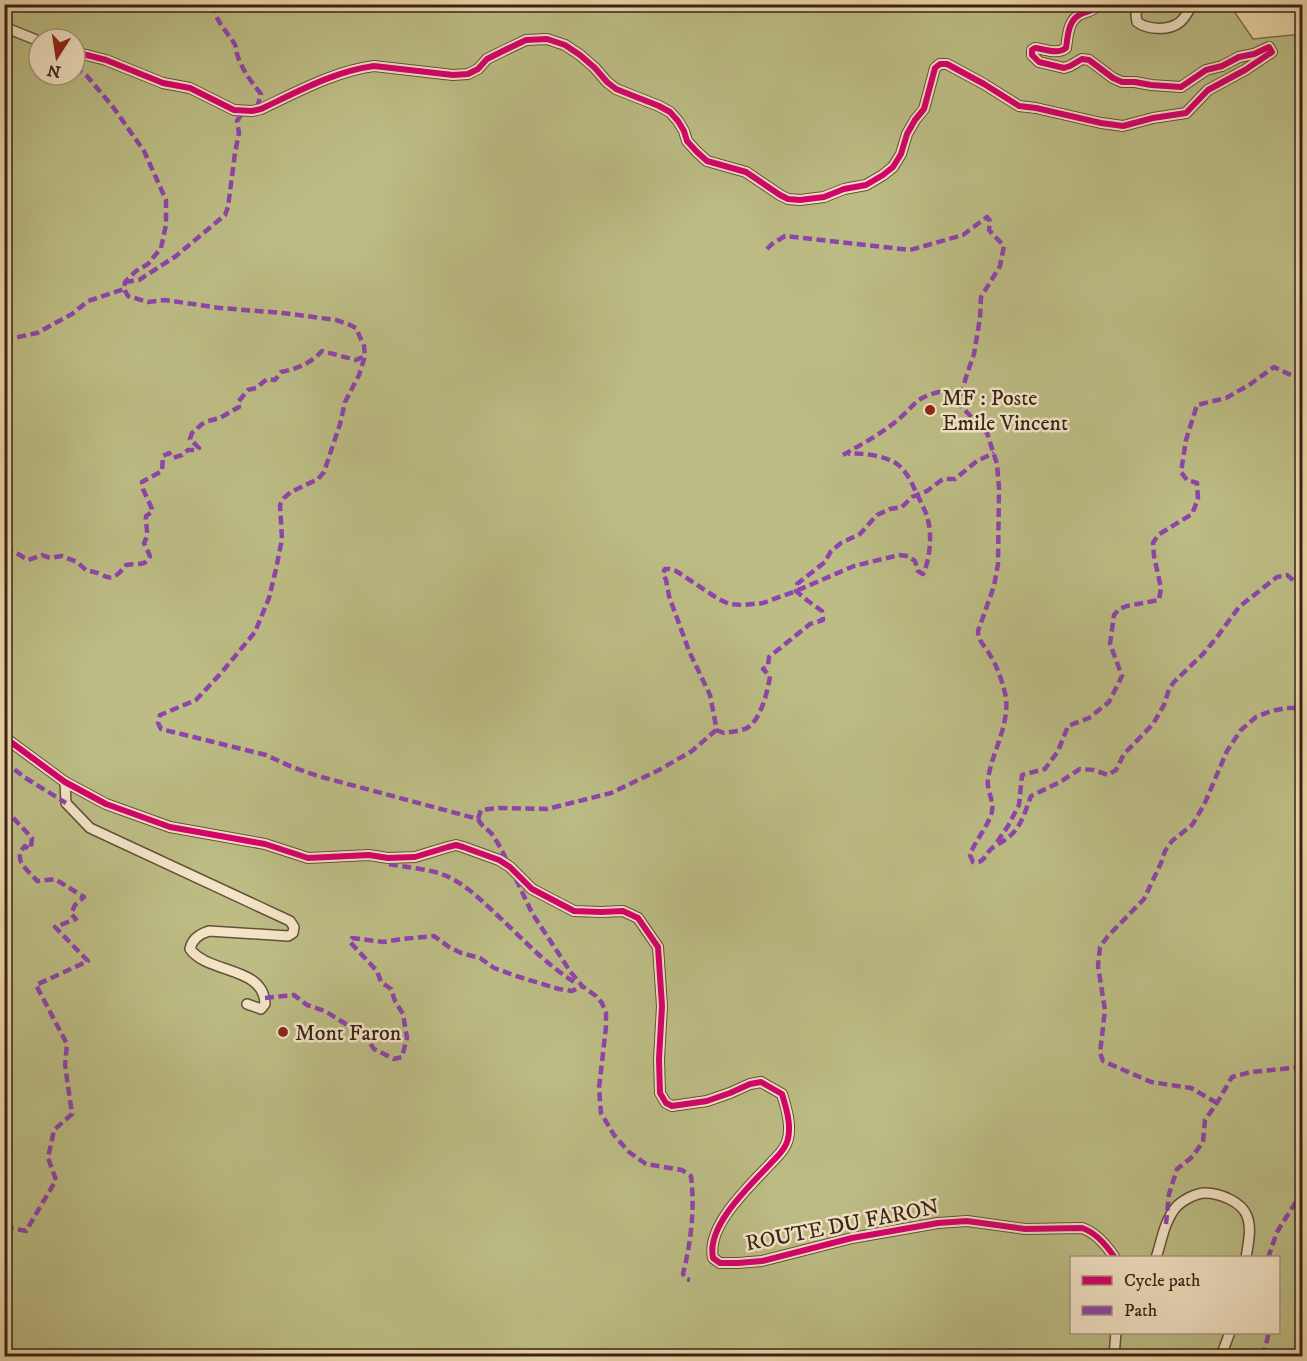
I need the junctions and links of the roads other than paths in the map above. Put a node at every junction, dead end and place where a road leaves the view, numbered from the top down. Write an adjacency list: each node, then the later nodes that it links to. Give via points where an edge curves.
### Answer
1 (1098, 4): 6 (street, via 1072,22 1066,48 1035,48 1035,59 1064,68 1085,59 1122,82 1181,87 1206,70 1239,57 1269,47 1272,52 1208,90 1186,113 1123,126 1019,106 947,64 940,64 933,74 924,109 907,134 893,167 866,185 800,200 780,195 746,172 707,161 687,141 670,112 616,89 580,55 547,39 526,40 487,59 468,74 363,68 252,111 234,110 190,88 163,83)
2 (1138, 4): 3 (street, via 1137,22 1158,28 1179,22)
3 (1192, 4)
4 (4, 27): 5 (street)
5 (27, 36)
6 (87, 55)
7 (4, 736): 8 (street, ROUTE DU FARON)
8 (65, 782): 9 (street, via 66,803 90,828 290,921 294,927 288,936 209,931 191,942 190,949 195,955 256,982 265,1004 261,1009); 10 (street, ROUTE DU FARON, via 106,804 170,826 265,844 308,858 415,857 456,845 499,860 532,889 574,911 623,911 638,918 658,947 662,1005 660,1093 666,1103 672,1106 707,1101 761,1082 782,1094 787,1109 789,1129 785,1147 719,1226 712,1253 720,1263 762,1261 852,1238 967,1221 1025,1229 1082,1228 1097,1237)
9 (247, 1004)
10 (1113, 1256)
11 (1156, 1256): 12 (street, via 1166,1224 1177,1206 1204,1192 1226,1197 1247,1213 1250,1226)
12 (1246, 1256)
13 (1118, 1334): 15 (street)
14 (1229, 1334): 16 (street)
15 (1114, 1352)
16 (1221, 1356)

